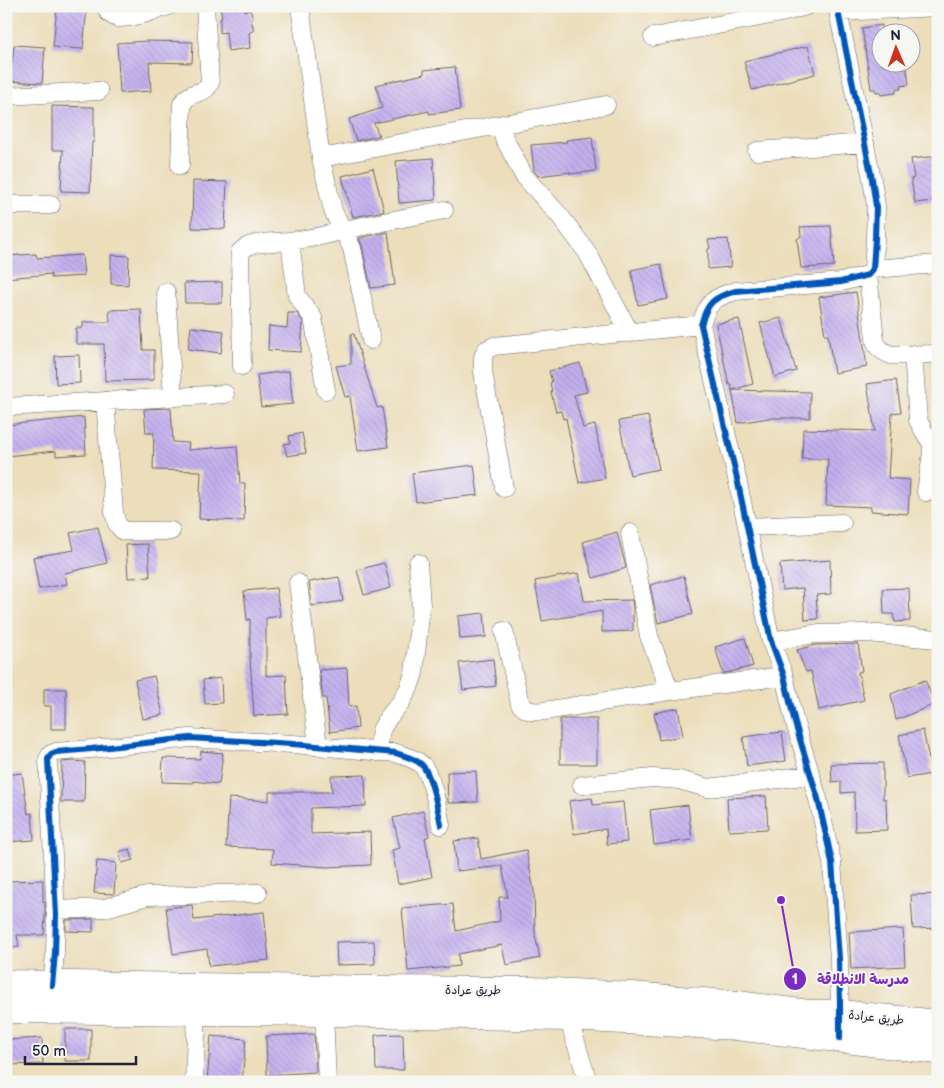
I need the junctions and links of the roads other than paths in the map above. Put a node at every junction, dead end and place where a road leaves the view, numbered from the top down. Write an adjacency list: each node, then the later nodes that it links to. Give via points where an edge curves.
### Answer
1 (169, 6): 7 (street, via 119,18)
2 (205, 6): 16 (street, via 210,83 206,90 189,96 182,104)
3 (300, 6): 15 (street)
4 (806, 6): 8 (street)
5 (938, 7): 6 (street)
6 (838, 9): 13 (street)
7 (108, 12)
8 (653, 38)
9 (99, 91): 10 (street)
10 (6, 96)
11 (606, 105): 12 (street)
12 (501, 125): 15 (street); 26 (street, via 504,138 524,176 587,252)
13 (865, 143): 14 (street); 23 (street, via 876,206)
14 (757, 151)
15 (321, 158): 20 (street, via 333,211)
16 (180, 166)
17 (51, 204): 18 (street)
18 (6, 205)
19 (444, 210): 20 (street)
20 (343, 230): 21 (street); 27 (street, via 352,248)
21 (290, 241): 30 (street, via 261,243 240,252); 31 (street, via 297,296 312,318)
22 (938, 264): 23 (street)
23 (871, 272): 25 (street, via 841,282 723,295 709,304); 28 (street, via 875,343 884,352)
24 (166, 292): 33 (street)
25 (701, 325): 26 (street); 39 (street)
26 (630, 333): 36 (street, via 494,346 486,350 483,372)
27 (371, 340)
28 (913, 354): 29 (street); 37 (street, via 918,420 932,444)
29 (938, 354)
30 (242, 366)
31 (326, 390)
32 (225, 394): 33 (street)
33 (173, 397): 34 (street)
34 (105, 401): 35 (street); 40 (street, via 117,524 123,531)
35 (6, 407)
36 (504, 488)
37 (926, 492)
38 (842, 523): 39 (street)
39 (747, 527): 46 (street)
40 (171, 531)
41 (630, 533): 48 (street, via 649,636)
42 (418, 563): 50 (street, via 421,606 414,674 401,702 381,730)
43 (298, 583): 49 (street)
44 (504, 631): 48 (street, via 520,704 528,711)
45 (938, 639): 46 (street, via 866,633 814,634)
46 (771, 640): 47 (street)
47 (784, 676): 48 (street); 51 (street)
48 (670, 691)
49 (318, 746): 50 (street); 55 (street, via 190,738 91,750 63,750 51,754 48,764)
50 (378, 752): 53 (street, via 396,753 422,765 429,777)
51 (811, 775): 52 (street, via 708,788 679,780 654,778); 63 (street, via 832,862)
52 (582, 785)
53 (441, 825)
54 (258, 893): 55 (street, via 147,896 104,908)
55 (55, 910): 57 (street)
56 (6, 984): 57 (main road, طريق عرادة)
57 (52, 985): 63 (main road, طريق عرادة, via 533,991 651,997 809,1014)
58 (6, 1009): 59 (main road)
59 (197, 1011): 60 (main road); 65 (street)
60 (324, 1012): 61 (main road); 66 (street)
61 (568, 1017): 63 (main road, via 736,1026); 67 (street)
62 (938, 1024): 63 (main road, طريق عرادة)
63 (840, 1026): 64 (main road)
64 (938, 1050)
65 (194, 1082)
66 (327, 1082)
67 (588, 1082)

